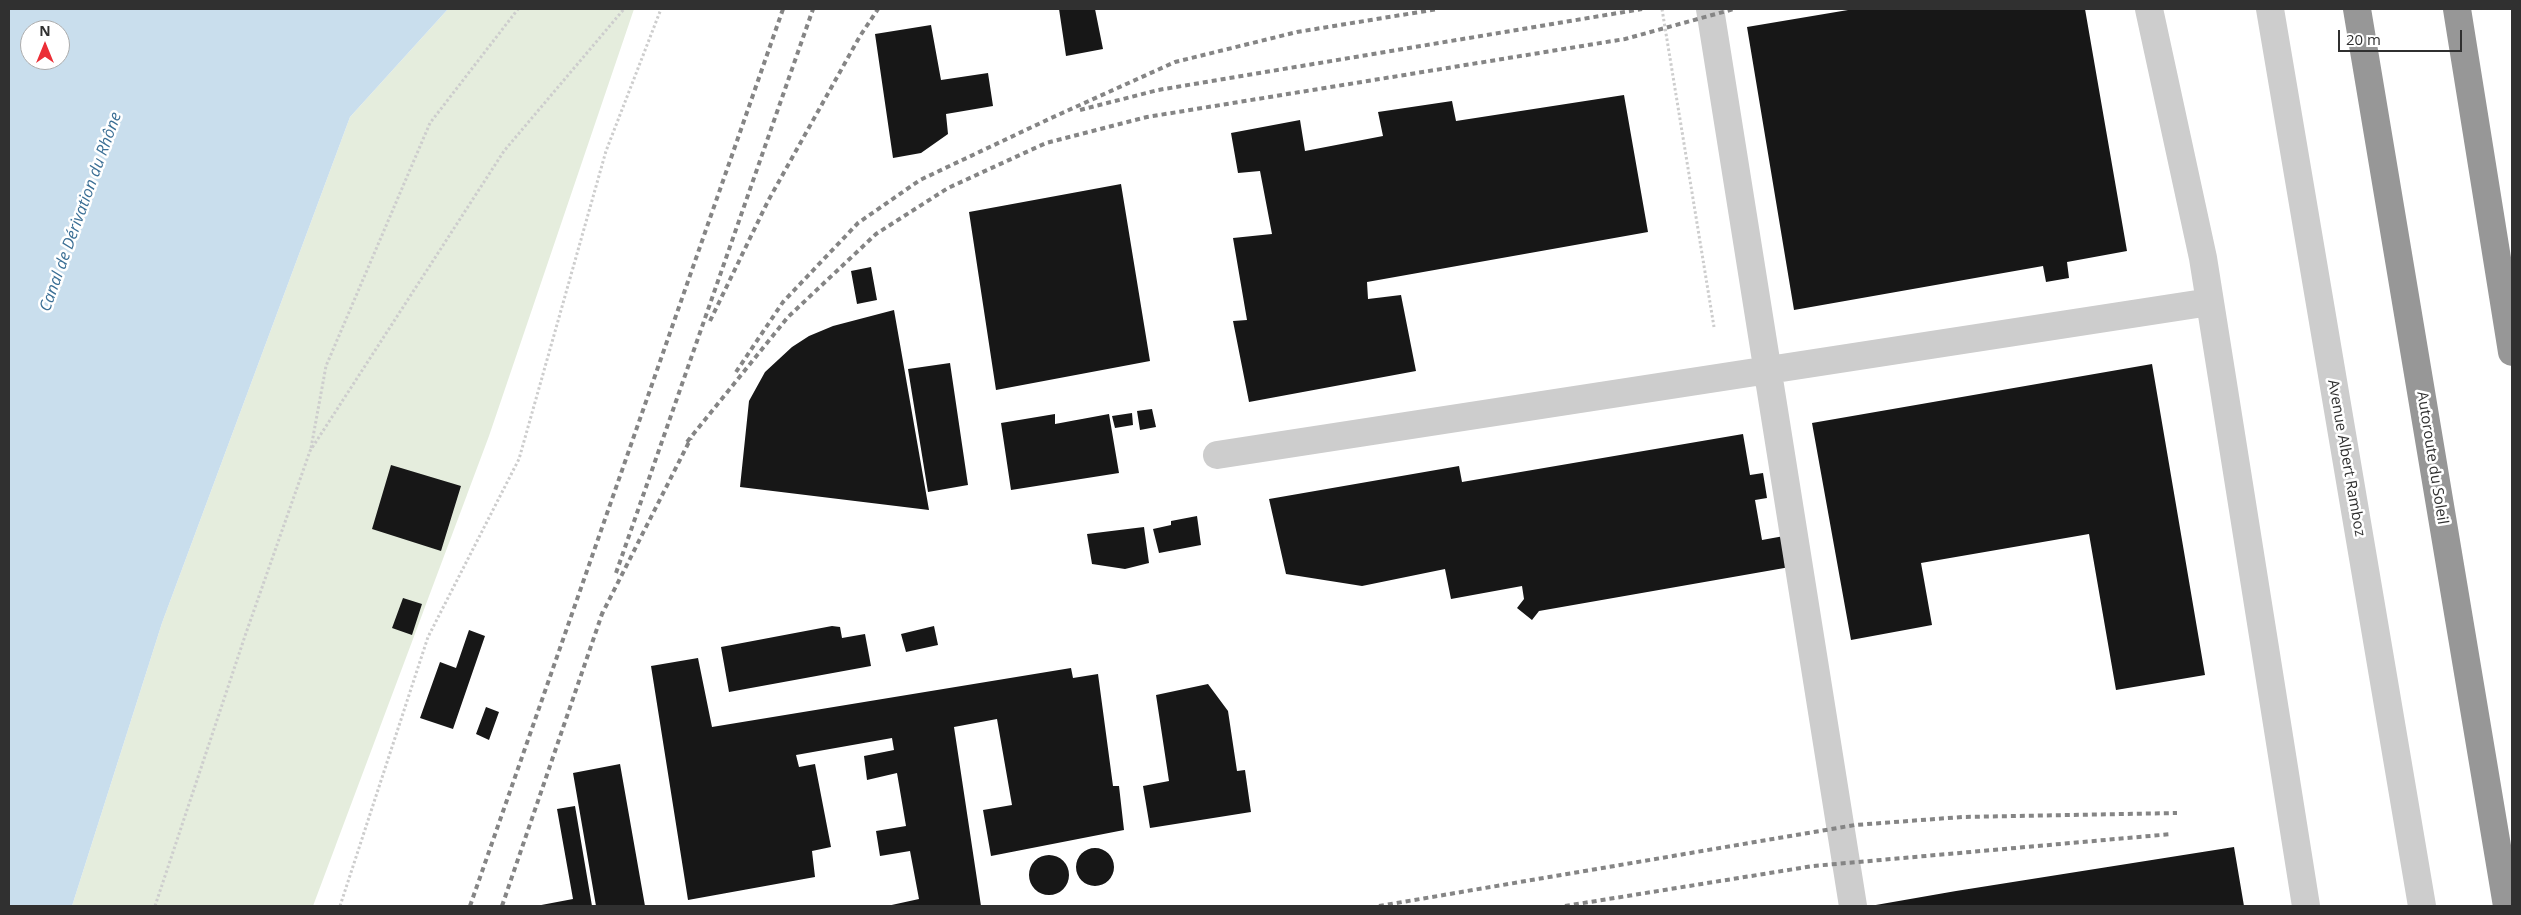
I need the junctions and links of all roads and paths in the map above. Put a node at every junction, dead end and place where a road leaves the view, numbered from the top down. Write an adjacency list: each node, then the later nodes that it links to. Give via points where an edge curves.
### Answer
1 (518, 9): 14 (path, via 430,123 326,366)
2 (624, 9): 14 (path, via 504,152)
3 (661, 9): 17 (path, via 606,151 519,459 428,637)
4 (1662, 9): 11 (path)
5 (1710, 9): 13 (street)
6 (2149, 9): 10 (street)
7 (2270, 9): 20 (street, Avenue Albert Ramboz)
8 (2357, 9): 21 (highway, Autoroute du Soleil)
9 (2457, 9): 12 (highway)
10 (2210, 302): 13 (street); 19 (street)
11 (1714, 327)
12 (2512, 352)
13 (1767, 368): 15 (street); 18 (street)
14 (310, 451): 16 (path)
15 (1217, 455)
16 (155, 906)
17 (340, 906)
18 (1852, 906)
19 (2306, 906)
20 (2422, 906)
21 (2507, 906)

